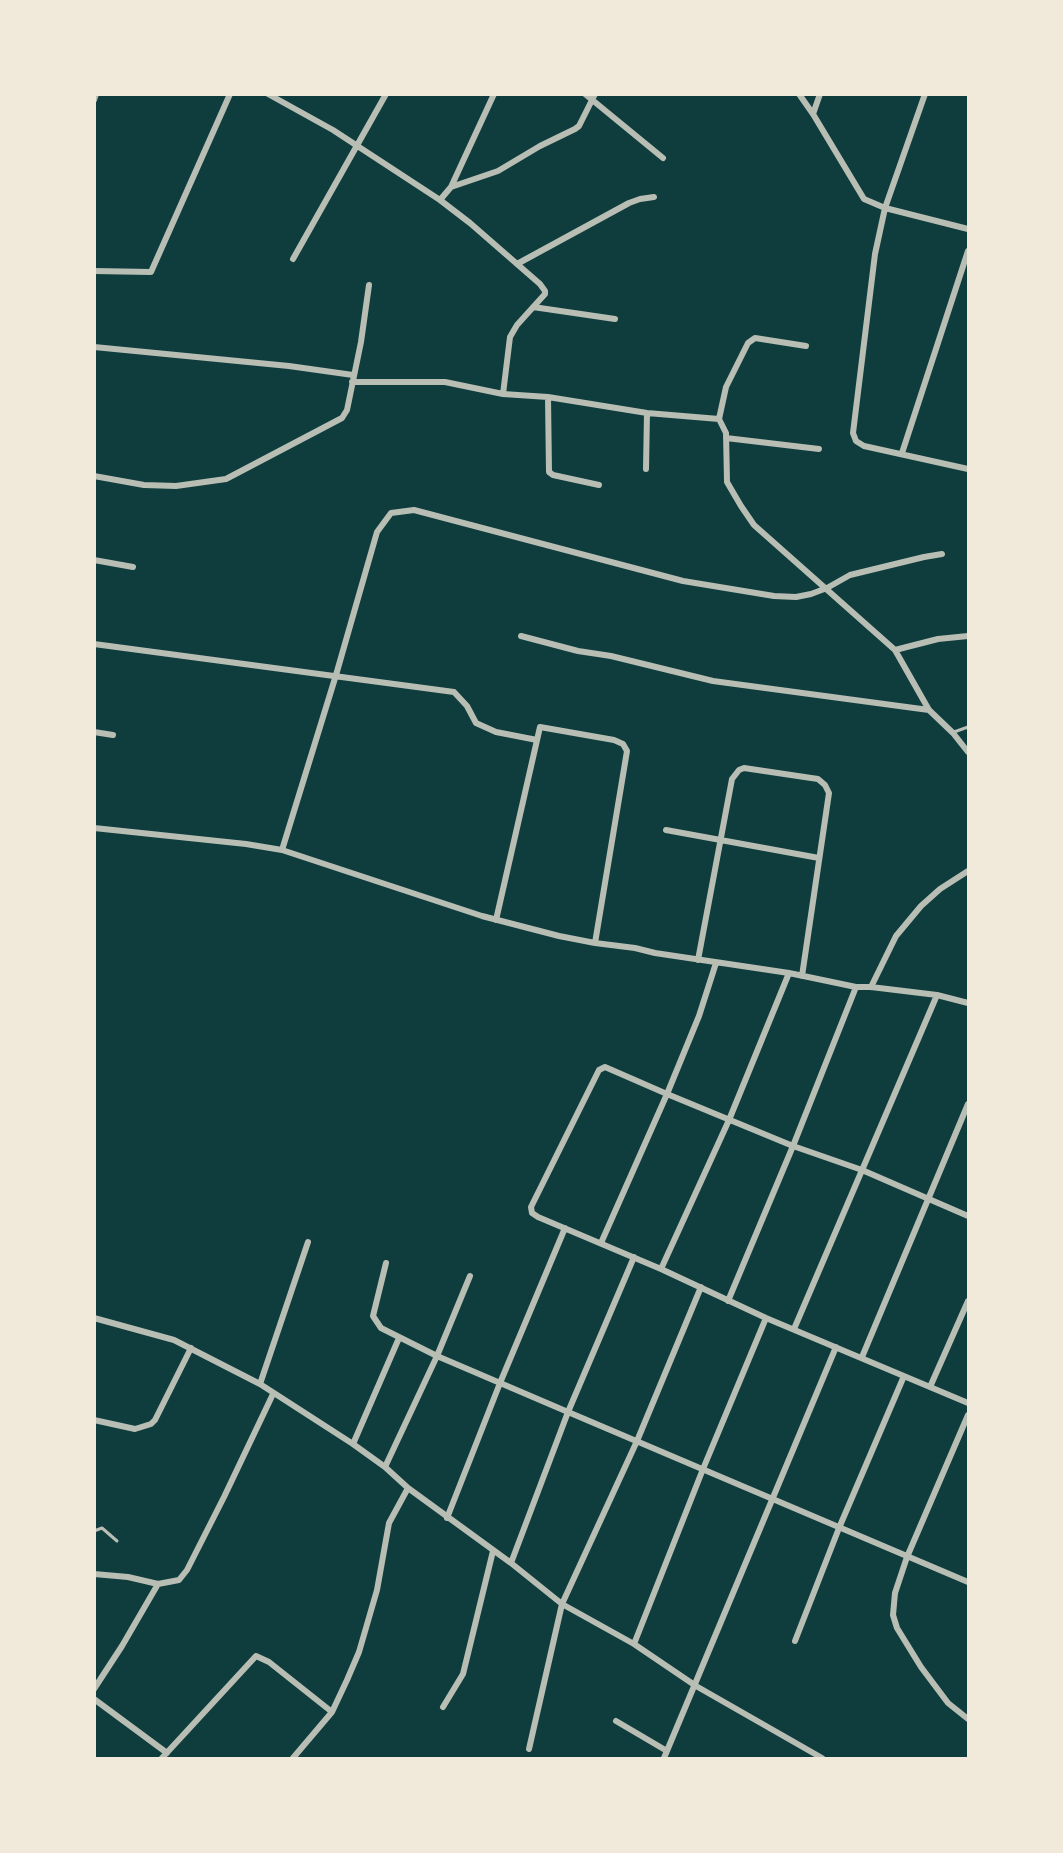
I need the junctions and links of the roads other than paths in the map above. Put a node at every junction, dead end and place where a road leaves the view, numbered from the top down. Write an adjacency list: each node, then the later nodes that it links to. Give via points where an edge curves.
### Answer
1 (96, 94): 10 (street)
2 (230, 94): 22 (street, via 151,272)
3 (268, 94): 12 (street)
4 (386, 94): 12 (street)
5 (494, 94): 14 (street)
6 (799, 94): 11 (street)
7 (820, 94): 11 (street)
8 (924, 94): 17 (street)
9 (590, 96): 13 (street); 14 (street, via 576,129 498,171)
10 (94, 100)
11 (813, 114): 17 (street, via 864,199)
12 (358, 147): 16 (street); 20 (street)
13 (663, 158)
14 (451, 187): 16 (street)
15 (654, 197): 21 (street, via 629,203)
16 (440, 200): 21 (street)
17 (885, 208): 18 (street); 35 (street, via 875,254 853,432 856,441 864,446)
18 (969, 229)
19 (969, 251): 35 (street)
20 (293, 259)
21 (517, 264): 24 (street, via 545,291)
22 (94, 271)
23 (369, 285): 28 (street)
24 (533, 308): 25 (street); 29 (street, via 510,337)
25 (615, 320)
26 (806, 346): 32 (street, via 755,338 748,343 726,387)
27 (94, 347): 28 (street, via 289,366)
28 (353, 378): 29 (street, via 445,382); 38 (street, via 342,418 226,479 176,486)
29 (503, 394): 30 (street)
30 (548, 397): 31 (street); 39 (street, via 549,472)
31 (647, 412): 32 (street); 36 (street)
32 (720, 418): 33 (street)
33 (726, 438): 34 (street); 43 (street, via 727,482 741,506 754,525)
34 (819, 449)
35 (902, 453): 37 (street)
36 (646, 469)
37 (969, 469)
38 (94, 476)
39 (599, 485)
40 (942, 554): 43 (street, via 850,575)
41 (94, 560): 42 (street)
42 (133, 567)
43 (827, 588): 47 (street); 48 (street, via 802,596 774,596 683,581 414,510 391,513 377,532)
44 (521, 636): 49 (street, via 713,681)
45 (969, 636): 47 (street)
46 (94, 644): 48 (street)
47 (895, 650): 49 (street)
48 (336, 675): 54 (street, via 454,692 476,723 496,732); 59 (street)
49 (929, 710): 52 (street)
50 (969, 727): 52 (lane)
51 (94, 732): 53 (street)
52 (953, 733): 55 (street)
53 (113, 735)
54 (537, 740): 62 (street); 63 (street, via 540,727 614,740 627,751)
55 (969, 752)
56 (94, 828): 59 (street)
57 (666, 830): 58 (street)
58 (722, 841): 60 (street); 60 (street, via 732,779 739,770 818,779 829,793); 64 (street)
59 (282, 850): 62 (street)
60 (819, 858): 67 (street)
61 (969, 871): 69 (street, via 935,893 896,936)
62 (496, 920): 63 (street)
63 (595, 943): 64 (street)
64 (698, 960): 65 (street)
65 (716, 963): 66 (street); 72 (street)
66 (789, 973): 67 (street); 74 (street)
67 (802, 976): 68 (street)
68 (856, 987): 69 (street); 75 (street)
69 (871, 987): 70 (street)
70 (937, 995): 71 (street); 76 (street)
71 (969, 1002)
72 (667, 1094): 74 (street); 79 (street, via 605,1066 599,1070 531,1207 534,1215); 81 (street)
73 (969, 1104): 77 (street)
74 (729, 1120): 75 (street); 84 (street)
75 (793, 1146): 76 (street); 87 (street)
76 (862, 1170): 77 (street); 91 (street)
77 (928, 1198): 78 (street); 96 (street)
78 (969, 1216)
79 (565, 1228): 81 (street); 98 (street)
80 (308, 1242): 99 (street)
81 (602, 1243): 82 (street)
82 (634, 1257): 84 (street); 103 (street)
83 (386, 1263): 92 (street, via 373,1316 381,1328)
84 (661, 1269): 86 (street)
85 (470, 1276): 95 (street)
86 (701, 1287): 87 (street); 106 (street)
87 (728, 1301): 90 (street)
88 (969, 1301): 100 (street)
89 (94, 1318): 94 (street, via 153,1333)
90 (766, 1318): 91 (street); 109 (street)
91 (794, 1329): 93 (street)
92 (399, 1338): 95 (street); 107 (street)
93 (836, 1347): 96 (street); 111 (street)
94 (191, 1348): 99 (street); 105 (street, via 151,1425 135,1429)
95 (438, 1356): 98 (street); 108 (street)
96 (862, 1357): 97 (street)
97 (904, 1376): 100 (street); 113 (street)
98 (500, 1383): 103 (street); 112 (street)
99 (260, 1384): 101 (street)
100 (930, 1387): 102 (street)
101 (273, 1394): 107 (street); 121 (street, via 184,1574 172,1582)
102 (969, 1403)
103 (568, 1412): 106 (street); 118 (street)
104 (969, 1415): 117 (street)
105 (94, 1420)
106 (637, 1441): 109 (street); 122 (street)
107 (353, 1444): 108 (street)
108 (385, 1467): 110 (street)
109 (703, 1469): 111 (street); 124 (street)
110 (408, 1488): 112 (street); 129 (street, via 389,1523 377,1590 359,1652)
111 (773, 1499): 113 (street); 125 (street)
112 (447, 1518): 116 (street)
113 (839, 1528): 117 (street); 123 (street)
114 (94, 1531): 115 (lane, via 102,1528)
115 (117, 1541)
116 (493, 1551): 118 (street); 128 (street, via 463,1674)
117 (907, 1557): 120 (street); 130 (street, via 895,1593 893,1615 897,1628 948,1703)
118 (511, 1563): 122 (street)
119 (94, 1574): 121 (street)
120 (969, 1582)
121 (158, 1584): 126 (street)
122 (562, 1604): 124 (street); 132 (street)
123 (795, 1641)
124 (634, 1644): 125 (street)
125 (696, 1686): 133 (street); 137 (street)
126 (94, 1689)
127 (94, 1699): 134 (street)
128 (443, 1707)
129 (332, 1712): 134 (street, via 256,1656); 135 (street)
130 (969, 1719)
131 (616, 1721): 133 (street)
132 (529, 1749)
133 (667, 1751): 136 (street)
134 (164, 1756)
135 (293, 1758)
136 (664, 1758)
137 (822, 1758)

